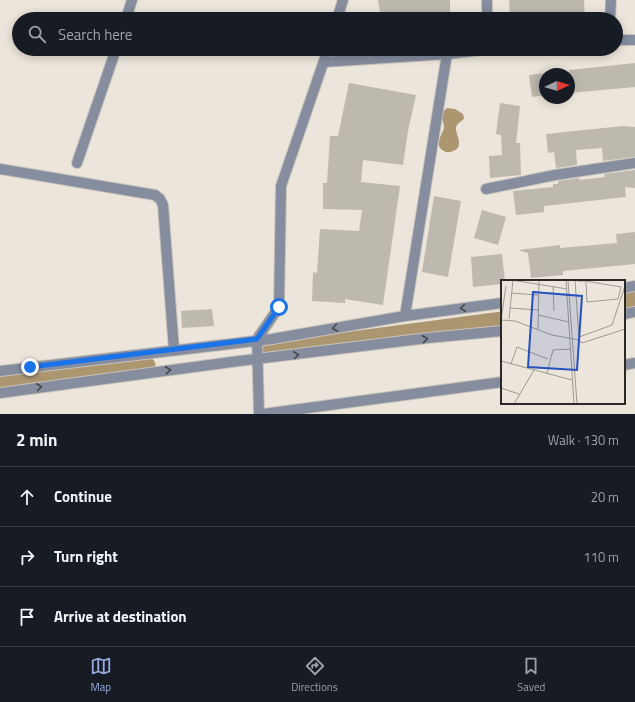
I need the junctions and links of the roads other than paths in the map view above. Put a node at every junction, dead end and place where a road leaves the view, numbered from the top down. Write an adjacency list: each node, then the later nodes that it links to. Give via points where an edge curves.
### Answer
1 (132, 0): 5 (street)
2 (343, 0): 6 (street)
3 (487, 0): 7 (street)
4 (610, 0): 8 (street)
5 (128, 12)
6 (339, 12)
7 (487, 12)
8 (610, 12)
9 (623, 40): 10 (street)
10 (635, 40)
11 (114, 56): 16 (street)
12 (326, 56): 15 (street)
13 (416, 56): 15 (street)
14 (447, 56): 25 (street)
15 (324, 62): 27 (street, via 281,186 279,307)
16 (77, 163)
17 (635, 163): 19 (street)
18 (0, 169): 28 (street, via 155,195 160,199 163,205)
19 (486, 189)
20 (635, 286): 21 (street)
21 (625, 288)
22 (501, 303): 25 (street, one-way to 25)
23 (635, 312): 24 (street)
24 (625, 314)
25 (405, 316): 27 (street, one-way to 27, via 272,339)
26 (501, 332): 29 (street, one-way to 26, via 428,338)
27 (257, 339): 28 (street); 29 (street)
28 (174, 350): 32 (street)
29 (258, 360): 34 (street, one-way to 29); 36 (street)
30 (635, 363): 31 (street)
31 (625, 365)
32 (0, 371)
33 (501, 382): 35 (street)
34 (0, 392)
35 (282, 413): 37 (street)
36 (259, 414)
37 (263, 414)

